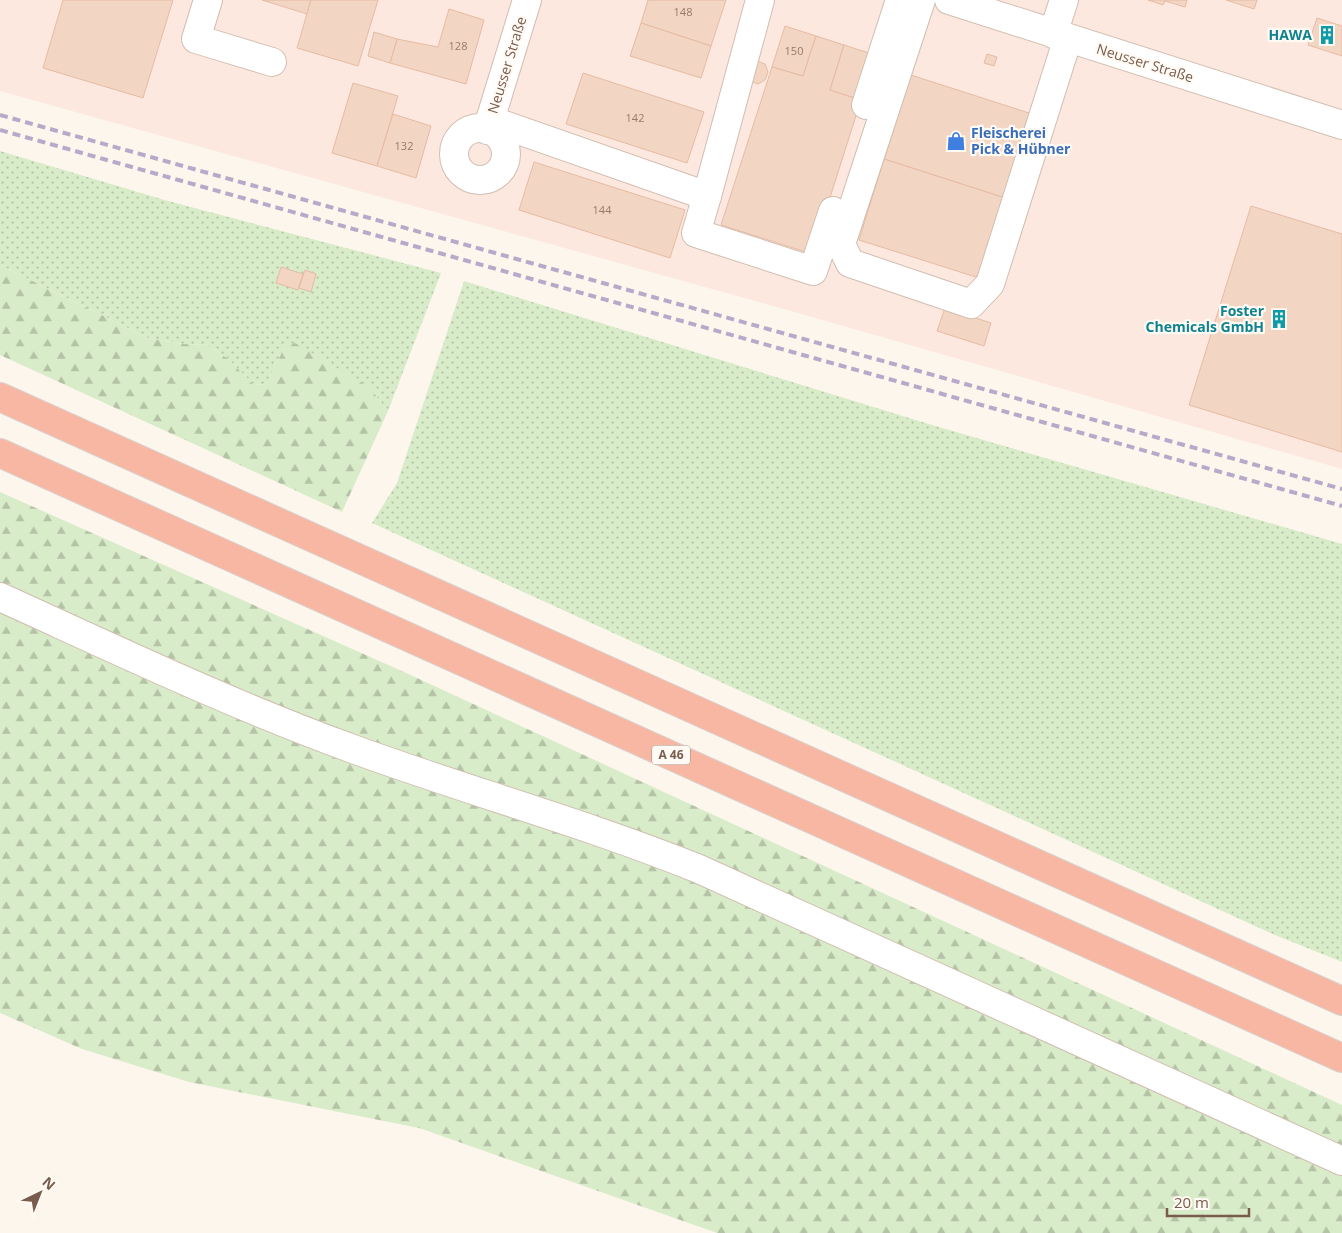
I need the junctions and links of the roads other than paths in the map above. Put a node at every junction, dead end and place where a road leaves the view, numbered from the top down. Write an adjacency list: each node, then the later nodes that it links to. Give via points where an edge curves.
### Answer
1 (208, 0): 9 (street, via 196,39)
2 (527, 0): 11 (street, Neusser Straße, via 489,125)
3 (900, 0): 11 (street, via 878,39 814,271 696,233)
4 (921, 0): 8 (street, via 840,244 850,264 971,304 990,284)
5 (949, 0): 8 (street, Neusser Straße)
6 (1064, 0): 8 (street)
7 (767, 2): 11 (street)
8 (1061, 36): 10 (street, Neusser Straße)
9 (272, 62)
10 (1342, 125)
11 (707, 196)
12 (0, 397): 15 (highway)
13 (0, 452): 16 (highway, A 46)
14 (0, 597): 17 (street, via 185,682 280,721 355,750 615,836 699,869)
15 (1342, 1001)
16 (1342, 1058)
17 (1342, 1161)

